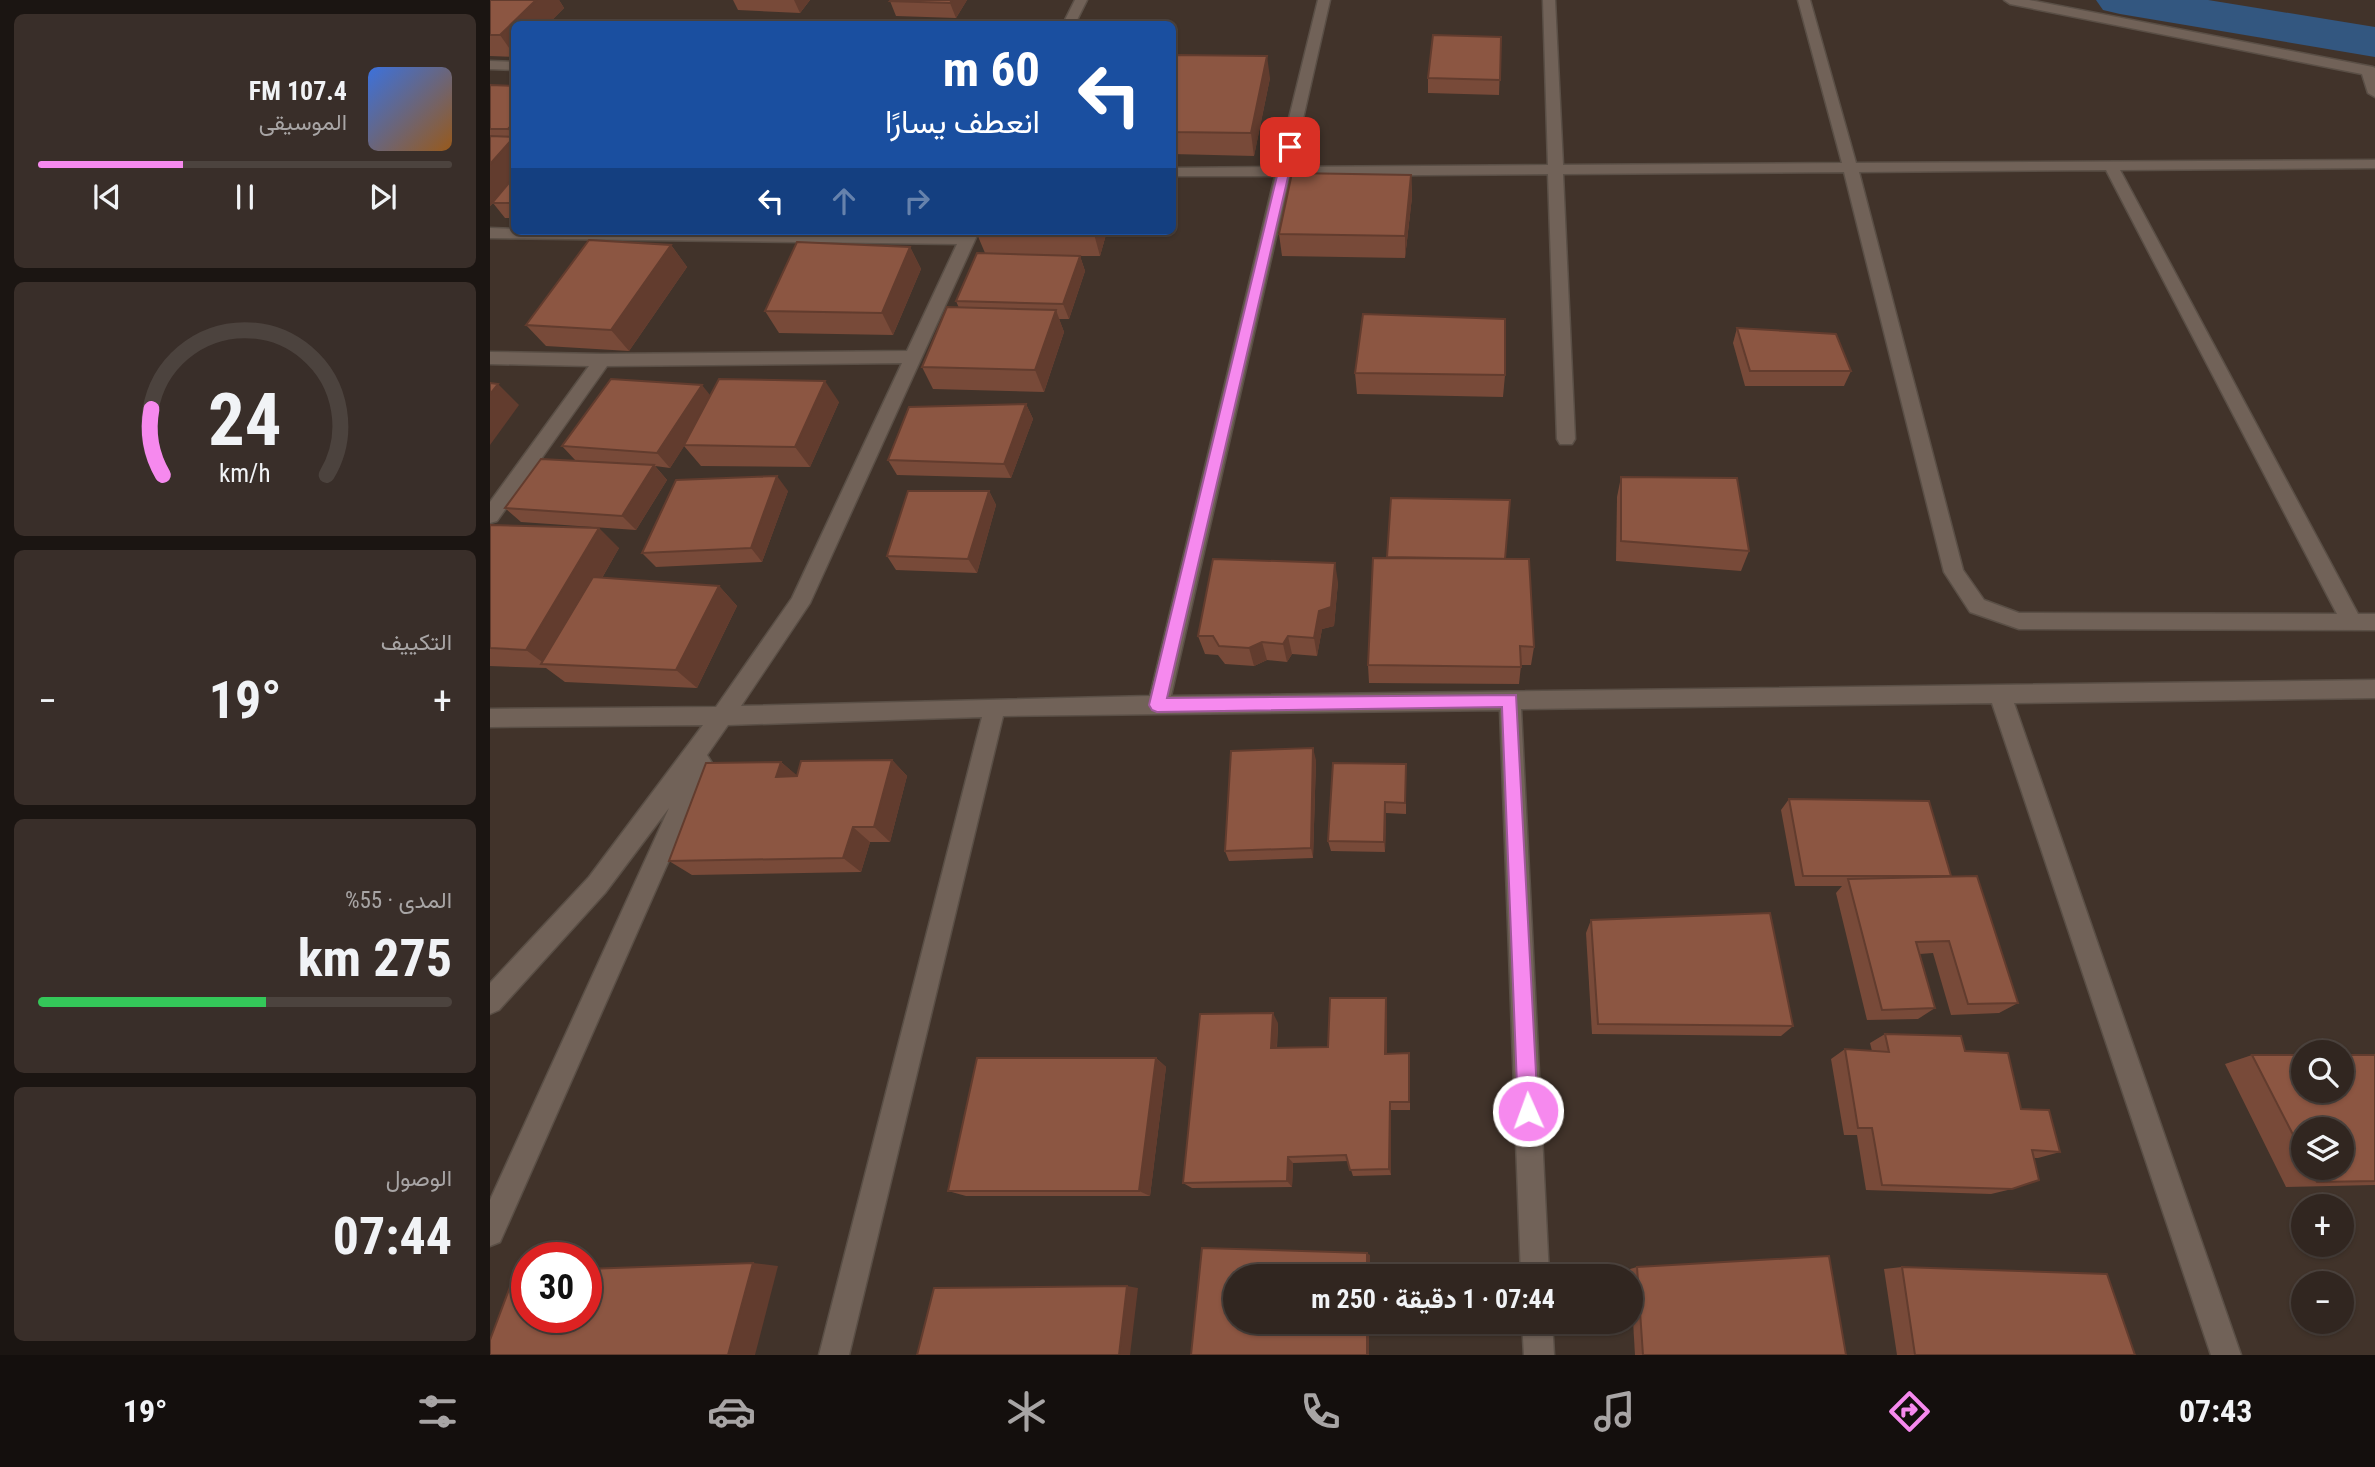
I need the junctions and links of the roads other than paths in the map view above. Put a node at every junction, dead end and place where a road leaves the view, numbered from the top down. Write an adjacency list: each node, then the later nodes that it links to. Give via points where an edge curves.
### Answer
1 (1081, 0): 6 (street)
2 (1324, 0): 14 (street)
3 (1549, 0): 15 (street)
4 (1804, 0): 12 (street)
5 (2010, 0): 9 (street)
6 (1070, 21)
7 (490, 65): 8 (street)
8 (511, 66)
9 (2372, 71): 10 (street)
10 (2375, 93)
11 (2375, 164): 13 (street)
12 (1850, 167): 13 (street); 15 (street); 25 (street, via 1954,572 1977,606 2019,621)
13 (2112, 168): 25 (street)
14 (1284, 171): 15 (street); 16 (street); 30 (street)
15 (1556, 171): 23 (street)
16 (1176, 172)
17 (490, 233): 18 (street)
18 (511, 233)
19 (969, 235): 20 (street)
20 (913, 357): 22 (street); 32 (street, via 800,603)
21 (490, 358): 22 (street)
22 (602, 360): 24 (street)
23 (1566, 439)
24 (490, 516)
25 (2353, 622): 26 (street)
26 (2375, 622)
27 (2375, 689): 28 (street)
28 (2000, 694): 29 (street); 40 (street)
29 (1510, 700): 30 (street); 36 (street)
30 (1157, 705): 31 (street)
31 (995, 707): 32 (street); 38 (street)
32 (722, 716): 33 (street); 34 (street, via 597,885); 35 (street)
33 (490, 718)
34 (490, 1001)
35 (490, 1232)
36 (1534, 1264)
37 (1537, 1334): 39 (street)
38 (834, 1355)
39 (1538, 1355)
40 (2226, 1355)

